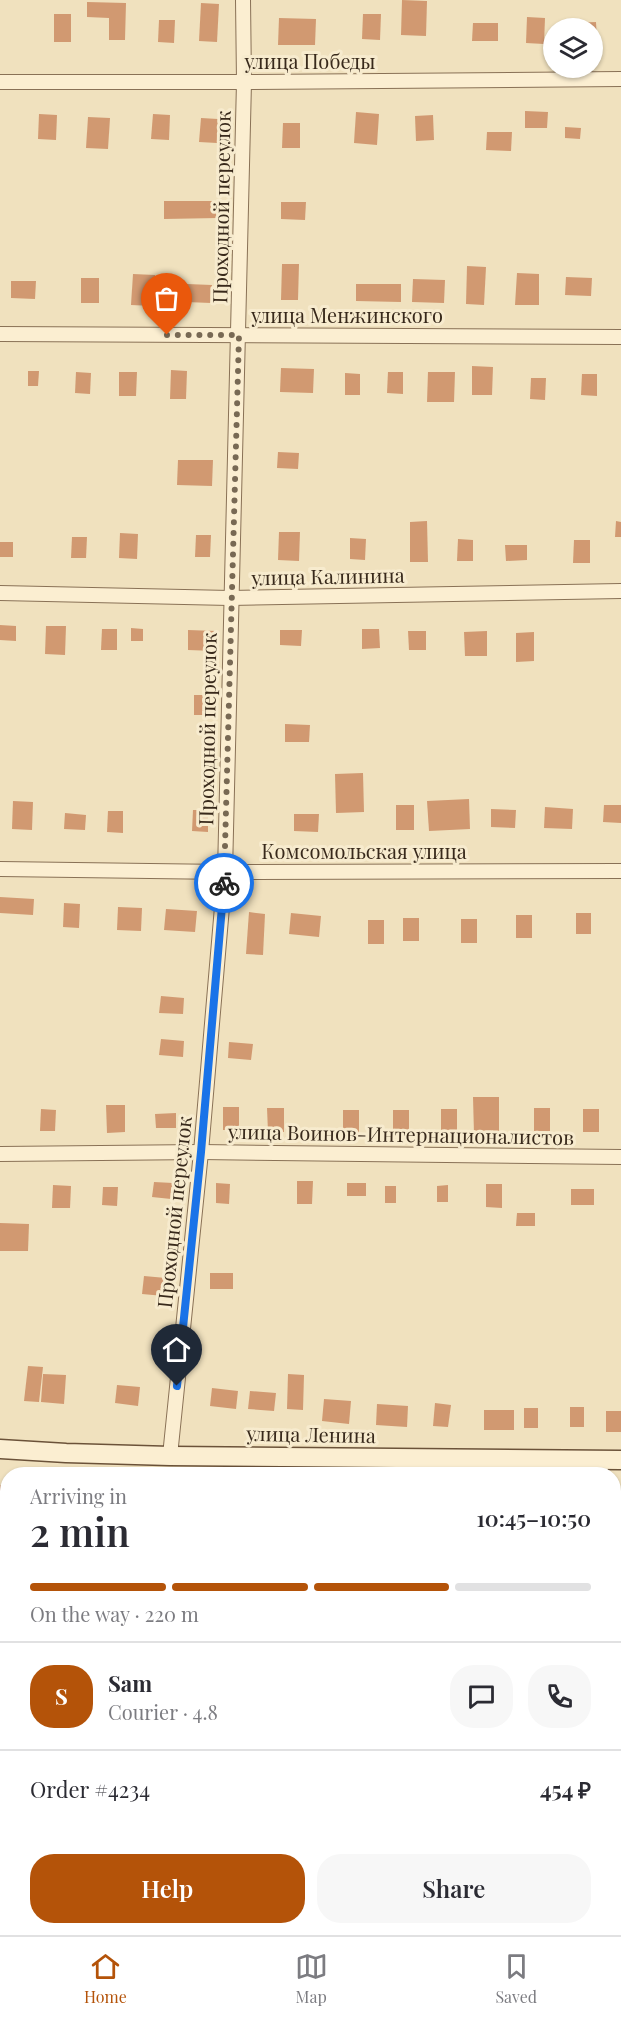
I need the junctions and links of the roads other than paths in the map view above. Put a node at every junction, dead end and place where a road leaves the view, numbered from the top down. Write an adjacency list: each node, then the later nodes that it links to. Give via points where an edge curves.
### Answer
1 (243, 0): 4 (street, Проходной переулок)
2 (621, 79): 4 (street, улица Победы)
3 (0, 81): 4 (street, улица Победы)
4 (244, 82): 6 (street, Проходной переулок)
5 (0, 334): 6 (street, улица Менжинского)
6 (239, 335): 7 (street, улица Менжинского); 10 (street, Проходной переулок)
7 (621, 337)
8 (621, 591): 10 (street, улица Калинина)
9 (0, 593): 10 (street, улица Калинина)
10 (230, 598): 13 (street, Проходной переулок)
11 (0, 869): 13 (street, Комсомольская улица)
12 (621, 871): 13 (street, Комсомольская улица)
13 (225, 872): 14 (street, Проходной переулок)
14 (201, 1152): 15 (street, улица Воинов-Интернационалистов); 16 (street, улица Воинов-Интернационалистов); 18 (street, Проходной переулок)
15 (0, 1154)
16 (621, 1157)
17 (0, 1449): 18 (main road, улица Ленина)
18 (170, 1456): 20 (main road, улица Ленина)
19 (621, 1460): 20 (main road, улица Ленина)
20 (601, 1467)

